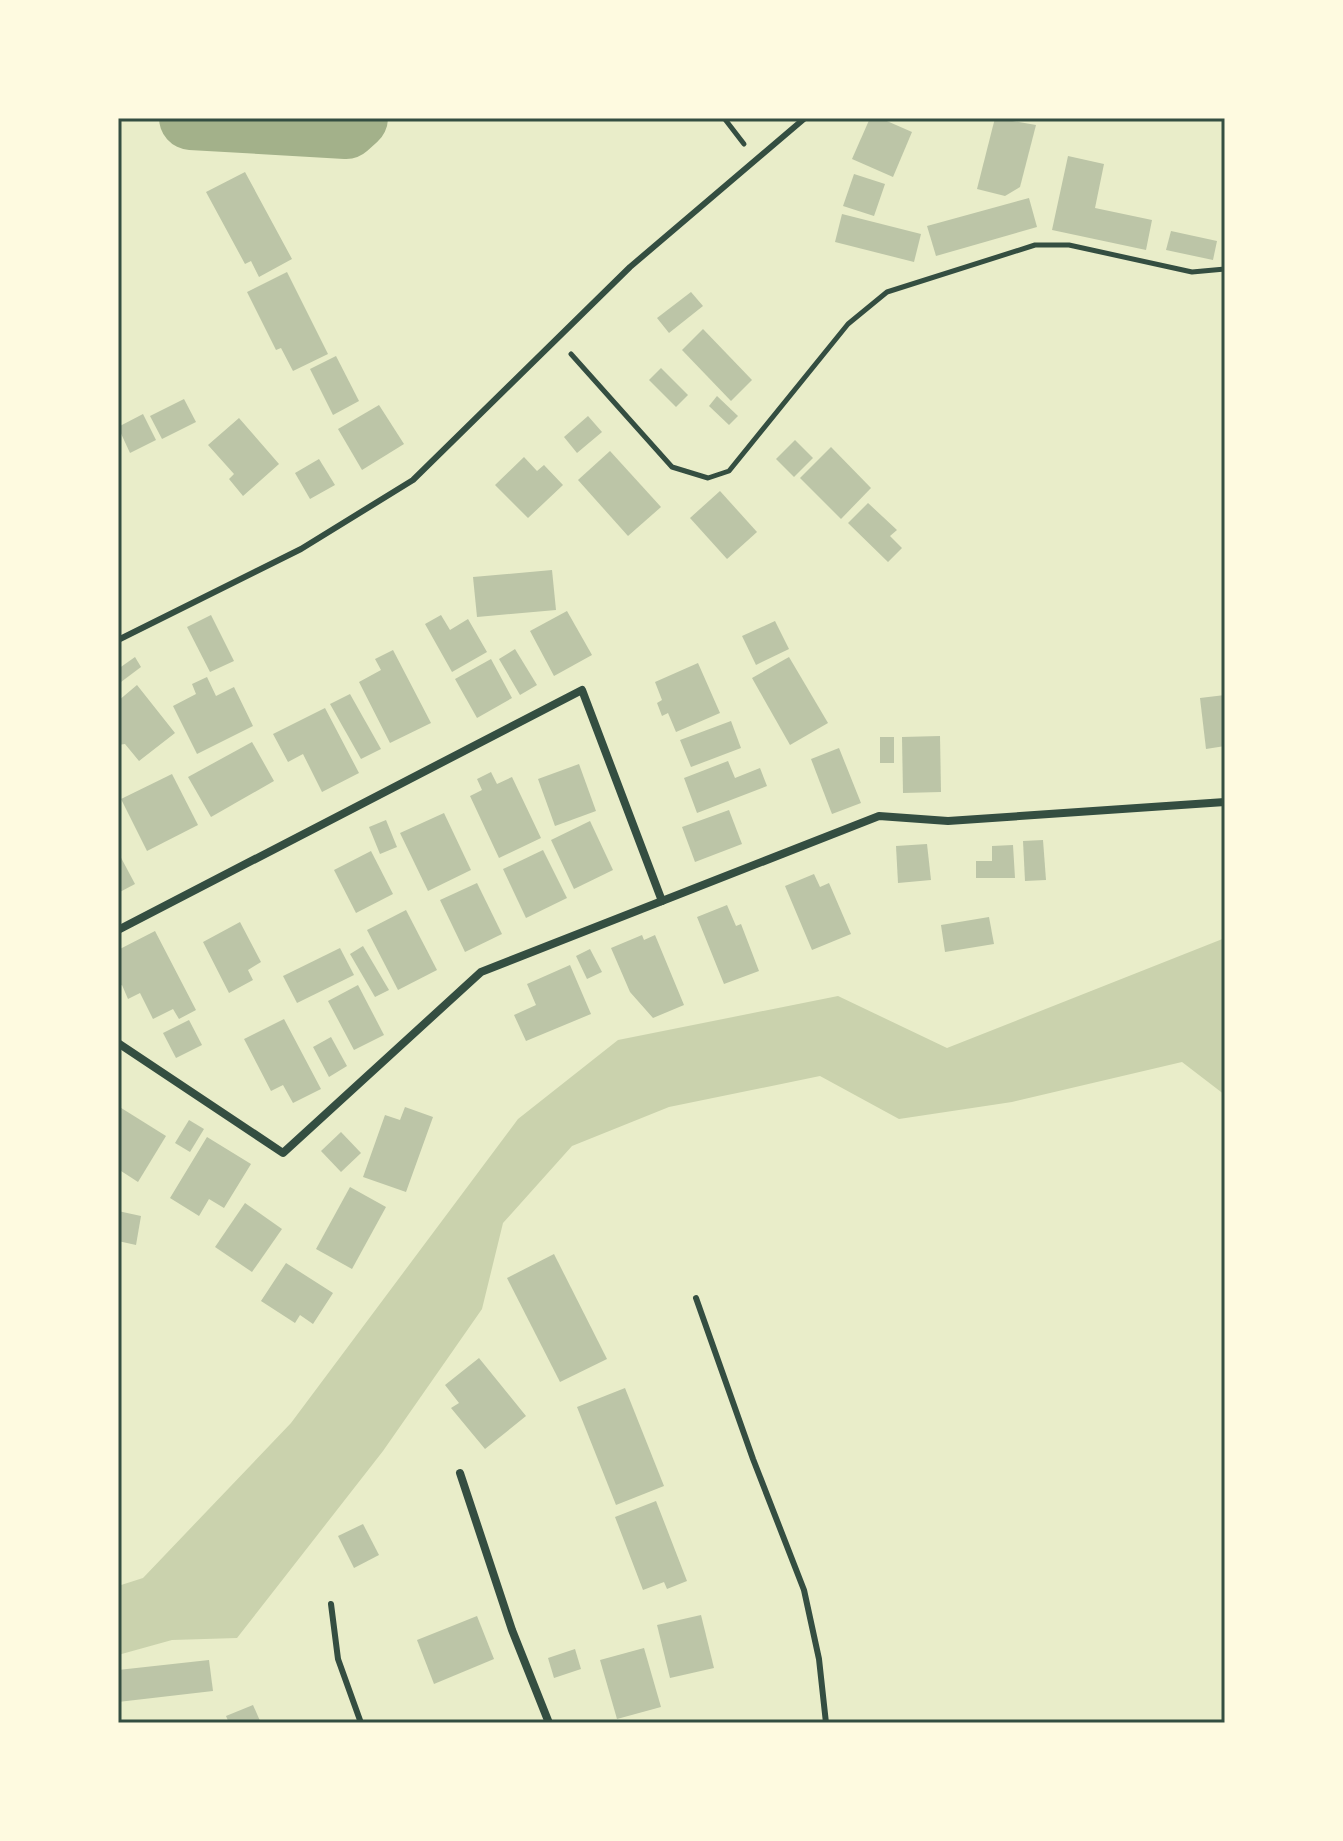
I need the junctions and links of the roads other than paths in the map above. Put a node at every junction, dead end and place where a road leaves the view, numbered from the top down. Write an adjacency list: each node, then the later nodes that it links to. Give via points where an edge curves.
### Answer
1 (805, 118): 2 (lane, via 630,267 413,480 301,549)
2 (118, 640)
3 (1225, 802): 4 (street, via 948,821 879,816)
4 (662, 901): 5 (street, via 582,690); 6 (street, via 481,972 283,1153)
5 (118, 930)
6 (118, 1043)
7 (696, 1298): 12 (lane, via 804,1590)
8 (460, 1473): 11 (street)
9 (331, 1604): 10 (lane, via 338,1659)
10 (361, 1723)
11 (549, 1723)
12 (826, 1723)

